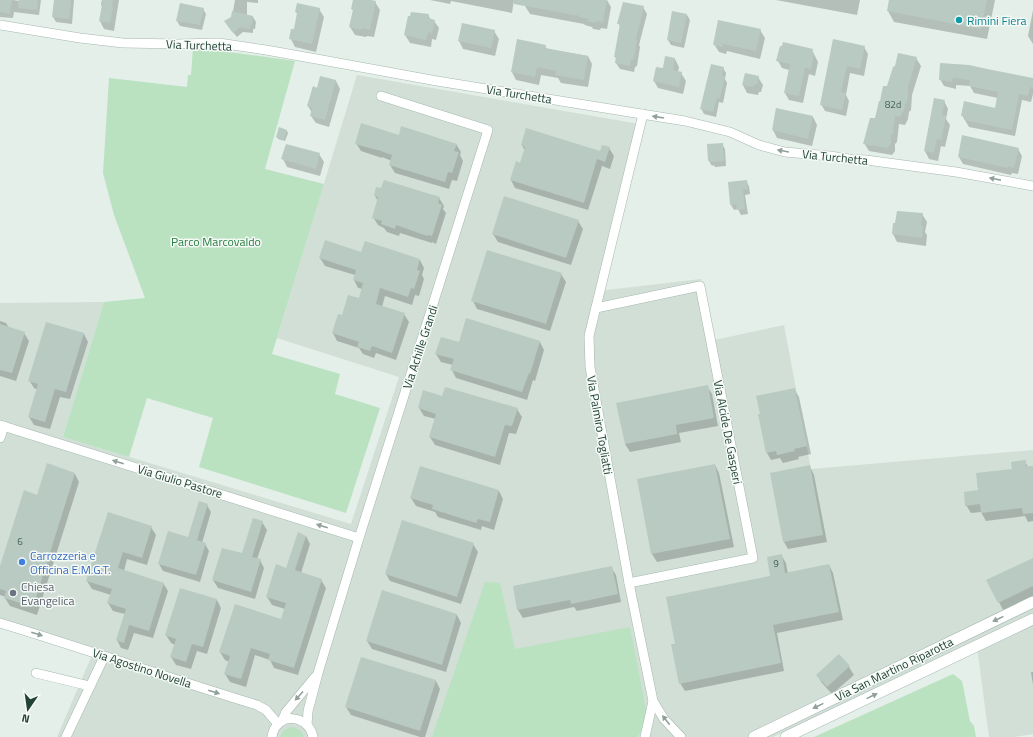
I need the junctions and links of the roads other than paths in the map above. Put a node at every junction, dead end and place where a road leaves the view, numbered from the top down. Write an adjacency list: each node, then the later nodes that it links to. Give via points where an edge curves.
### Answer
1 (0, 25): 3 (street, Via Turchetta, via 123,43 219,43)
2 (381, 96): 8 (street, Via Achille Grandi, via 488,130)
3 (643, 114): 4 (street, Via Turchetta, one-way to 3, via 956,172 785,152 759,145 730,132); 5 (street, Via Palmiro Togliatti)
4 (1033, 186)
5 (596, 308): 9 (street, Via Palmiro Togliatti, via 589,336 590,367); 9 (street, Via Alcide De Gasperi, via 700,286 753,558)
6 (2, 426): 7 (street); 8 (street, Via Giulio Pastore, one-way to 6)
7 (0, 438)
8 (359, 538): 15 (street, Via Achille Grandi)
9 (629, 583): 17 (street, Via Palmiro Togliatti)
10 (1033, 602): 25 (street, Via San Martino Riparotta, one-way to 25)
11 (1033, 619): 26 (street, Via San Martino Riparotta, one-way to 11)
12 (0, 623): 13 (street, Via Agostino Novella, one-way to 13)
13 (104, 656): 16 (street); 18 (street, Via Agostino Novella, one-way to 18, via 257,705)
14 (36, 673): 16 (street)
15 (318, 673): 18 (street, Via Achille Grandi, one-way to 18); 19 (street, Via Achille Grandi)
16 (90, 686): 20 (street)
17 (653, 701): 23 (street, Via Palmiro Togliatti); 24 (street, one-way to 17, via 664,719)
18 (280, 722): 19 (street, via 298,719); 21 (street, Via Achille Grandi)
19 (307, 725): 22 (street)
20 (66, 737)
21 (272, 737)
22 (313, 737)
23 (645, 737)
24 (681, 737)
25 (754, 737)
26 (786, 737)

